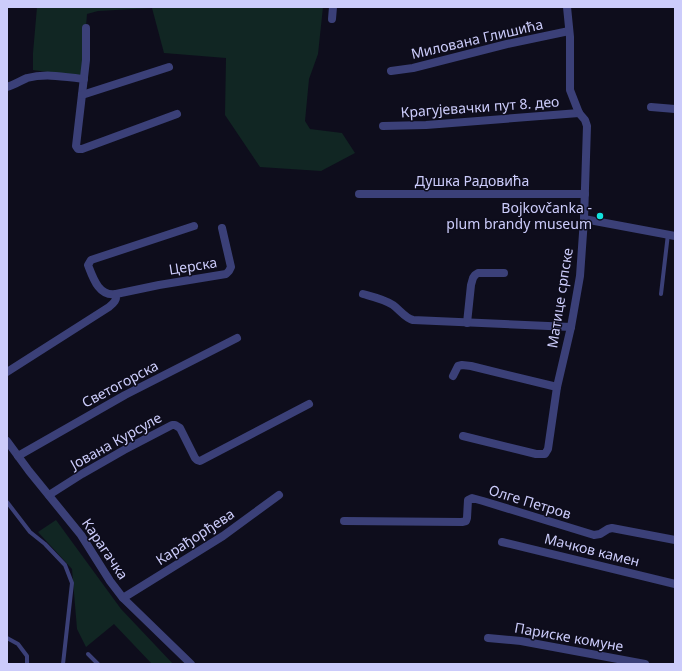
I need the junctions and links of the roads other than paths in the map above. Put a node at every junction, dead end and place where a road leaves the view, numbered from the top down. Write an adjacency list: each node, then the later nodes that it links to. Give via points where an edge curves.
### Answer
1 (333, 7): 3 (street)
2 (567, 7): 5 (street, Матице српске)
3 (332, 19)
4 (86, 28): 8 (street)
5 (569, 31): 7 (street, Милована Глишића); 13 (street, Матице српске, via 570,90)
6 (169, 67): 10 (street)
7 (391, 71)
8 (84, 79): 9 (street, via 40,76 25,79); 10 (street)
9 (7, 88)
10 (82, 94): 14 (street, via 76,146 78,149)
11 (651, 107): 12 (street)
12 (675, 109)
13 (579, 113): 15 (street, Крагујевачки пут 8. део); 17 (street, Матице српске, via 587,126)
14 (177, 114)
15 (383, 126)
16 (359, 194): 17 (street, Душка Радовића)
17 (585, 194): 18 (street, Матице српске)
18 (584, 220): 21 (street); 27 (street, Матице српске, via 580,276)
19 (194, 226): 23 (street, via 91,260 88,265 98,287)
20 (222, 228): 23 (street, Церска, via 231,267 226,274)
21 (671, 235): 25 (lane)
22 (504, 272): 26 (street, via 475,275 471,285)
23 (116, 294): 29 (street, via 116,301 109,307)
24 (363, 294): 26 (street, via 382,299 410,319)
25 (660, 294)
26 (467, 323): 27 (street)
27 (571, 327): 31 (street, Матице српске)
28 (237, 338): 35 (street, Светогорска, via 125,395)
29 (7, 372)
30 (453, 376): 31 (street, via 458,366 462,365)
31 (557, 387): 33 (street, Матице српске, via 547,453 536,454)
32 (309, 404): 36 (street, Јована Курсуле, via 200,461 195,458 180,428 172,425)
33 (463, 436)
34 (7, 441): 35 (street, Карагачка)
35 (18, 456): 36 (street, Карагачка)
36 (49, 494): 43 (street, Карагачка, via 81,535)
37 (279, 494): 43 (street, Карађорђева, via 223,536)
38 (7, 502): 48 (lane, via 30,532 65,565 72,583)
39 (344, 521): 40 (street, Олге Петров, via 462,522 466,521 468,500 472,498 594,535 612,528)
40 (675, 540)
41 (502, 542): 42 (street, Мачков камен)
42 (675, 584)
43 (123, 598): 50 (street, Карагачка)
44 (7, 638): 47 (lane, via 18,644 27,656)
45 (488, 638): 51 (street, Париске комуне, via 521,641)
46 (88, 654): 49 (lane)
47 (27, 664)
48 (63, 664)
49 (98, 664)
50 (191, 664)
51 (645, 664)

